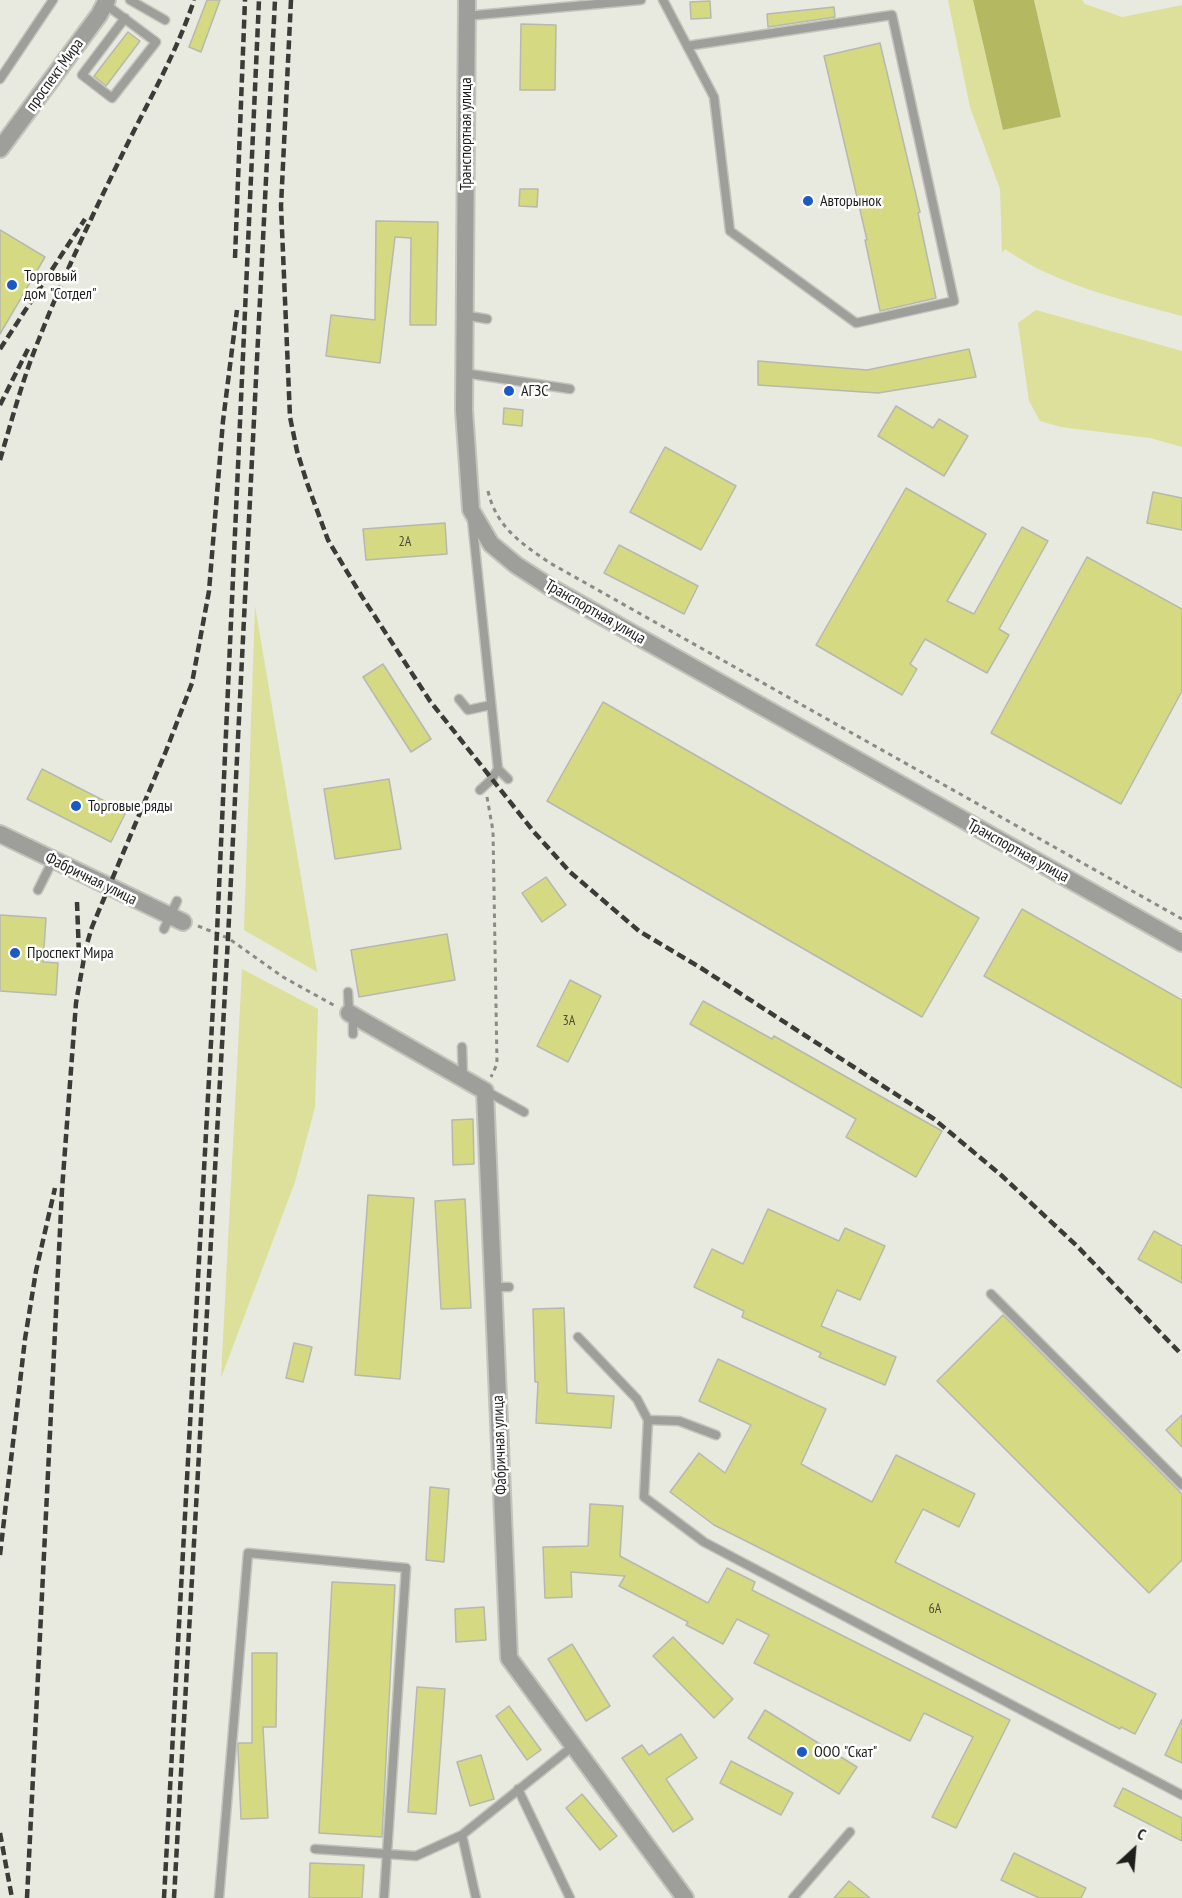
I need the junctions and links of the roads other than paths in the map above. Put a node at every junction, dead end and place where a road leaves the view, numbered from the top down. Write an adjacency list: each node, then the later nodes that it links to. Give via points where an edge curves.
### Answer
1 (53, 0): 10 (lane)
2 (130, 0): 8 (lane)
3 (641, 0): 6 (lane)
4 (663, 0): 9 (lane)
5 (106, 2): 7 (lane); 11 (street, проспект Мира)
6 (467, 8): 12 (street, Транспортная улица)
7 (125, 18): 7 (lane, via 156,42 112,99 82,75)
8 (165, 20)
9 (687, 46): 9 (lane, via 892,15 954,301 856,323 730,231 714,98)
10 (0, 79)
11 (0, 149)
12 (461, 315): 13 (lane); 14 (street, Транспортная улица)
13 (487, 319)
14 (464, 373): 15 (lane); 16 (street, Транспортная улица)
15 (570, 389)
16 (471, 510): 18 (lane); 26 (street, Транспортная улица, via 491,544 550,587)
17 (459, 699): 18 (lane, via 468,710)
18 (491, 705): 19 (lane)
19 (498, 769): 20 (lane); 21 (lane)
20 (507, 779)
21 (481, 789)
22 (0, 834): 23 (street, Фабричная улица)
23 (53, 860): 24 (lane); 25 (street, Фабричная улица)
24 (38, 890)
25 (174, 917)
26 (1182, 943)
27 (348, 992): 28 (lane)
28 (351, 1015): 29 (lane); 31 (street)
29 (353, 1034)
30 (462, 1047): 31 (lane)
31 (463, 1078): 32 (street)
32 (485, 1090): 33 (lane); 39 (street, Фабричная улица, via 501,1287 508,1658)
33 (524, 1112)
34 (991, 1294): 38 (lane)
35 (578, 1337): 36 (lane, via 637,1399)
36 (648, 1420): 37 (lane, via 680,1421); 41 (lane, via 644,1497 704,1542)
37 (716, 1435)
38 (1182, 1485)
39 (573, 1746): 40 (lane); 50 (street, Фабричная улица)
40 (518, 1789): 43 (lane); 49 (lane)
41 (1182, 1795)
42 (850, 1832): 51 (lane)
43 (462, 1835): 45 (lane, via 416,1856); 48 (lane)
44 (315, 1849): 45 (lane)
45 (385, 1854): 46 (lane, via 406,1568 248,1553); 47 (lane)
46 (219, 1898)
47 (384, 1898)
48 (476, 1898)
49 (570, 1898)
50 (686, 1898)
51 (793, 1898)

